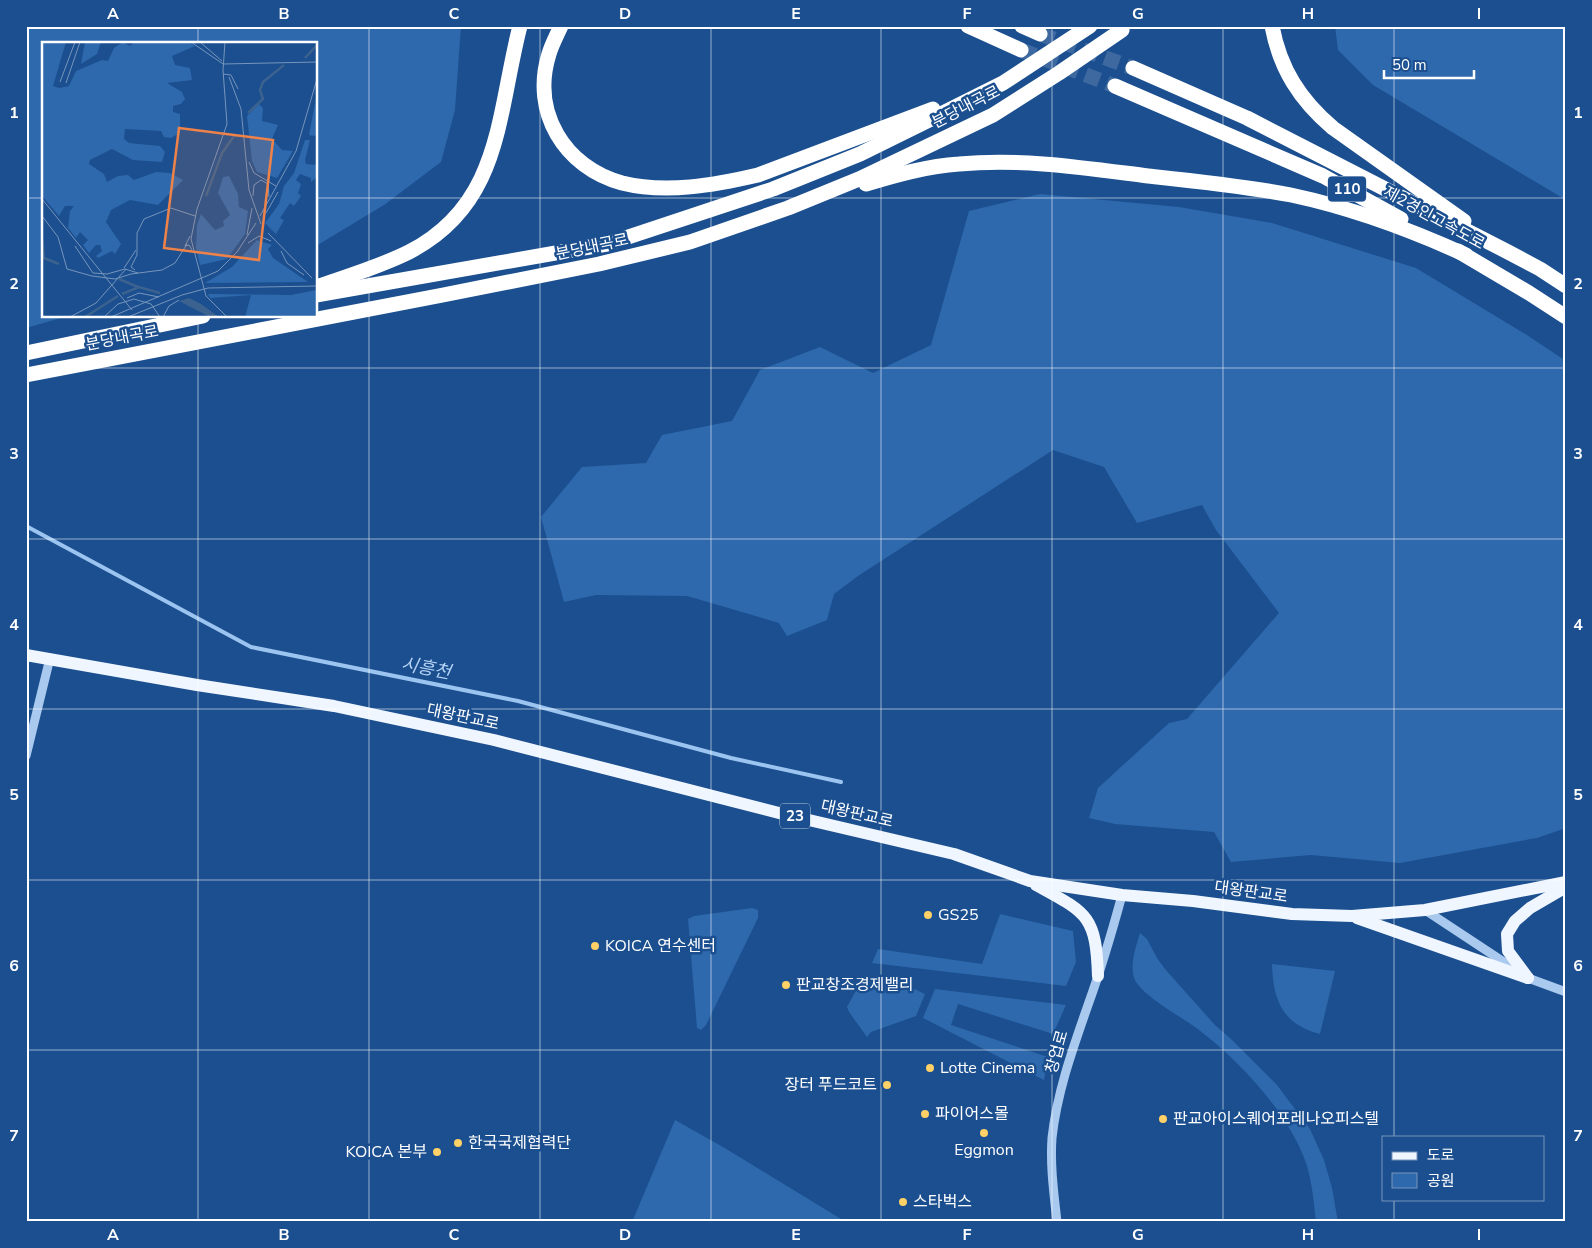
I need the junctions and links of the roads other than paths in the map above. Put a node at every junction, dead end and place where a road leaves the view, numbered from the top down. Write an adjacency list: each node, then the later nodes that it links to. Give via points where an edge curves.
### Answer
1 (520, 26): 14 (highway, via 490,155 462,212 440,233 410,251 369,270)
2 (562, 26): 9 (highway, via 549,54 545,79 546,111 553,128 561,143 588,168 623,183 642,186 685,187 758,175)
3 (968, 26): 7 (highway)
4 (1090, 26): 9 (highway, 분당내곡로)
5 (1272, 26): 12 (highway, via 1292,81 1319,116)
6 (1122, 30): 11 (highway, 분당내곡로, via 993,115 859,179)
7 (1021, 50)
8 (1133, 68): 12 (highway, 제2경인고속도로 / 110, via 1247,118)
9 (1003, 83): 16 (highway, 분당내곡로, via 860,154 773,190 607,244)
10 (1115, 86): 13 (highway, 제2경인고속도로 / 110, via 1323,176)
11 (788, 208): 13 (highway, via 889,178 958,164 1045,164 1290,195 1390,222); 20 (highway, 분당내곡로, via 690,242 600,264)
12 (1508, 252): 15 (highway, 제2경인고속도로 / 110)
13 (1466, 255): 17 (highway, 제2경인고속도로 / 110)
14 (318, 286)
15 (1566, 286)
16 (318, 296)
17 (1566, 317)
18 (194, 318): 19 (highway, 분당내곡로)
19 (26, 353)
20 (26, 375)
21 (26, 654): 22 (main road, 대왕판교로 / 23)
22 (50, 658): 23 (street); 24 (main road, 대왕판교로 / 23, via 334,706 494,740 954,854)
23 (26, 756)
24 (1030, 881): 27 (main road, 대왕판교로 / 23); 30 (main road, via 1084,915 1094,934)
25 (1566, 882): 28 (main road, 대왕판교로 / 23)
26 (1566, 887): 31 (main road, via 1530,908 1515,921 1507,934 1508,951)
27 (1122, 895): 29 (main road, 대왕판교로 / 23, via 1292,914); 30 (street, 창업로)
28 (1425, 910): 29 (main road, 대왕판교로 / 23); 31 (street)
29 (1352, 916): 31 (main road)
30 (1098, 976): 33 (street, 창업로, via 1072,1046 1055,1116 1052,1181)
31 (1528, 978): 32 (street)
32 (1566, 992)
33 (1057, 1222)

